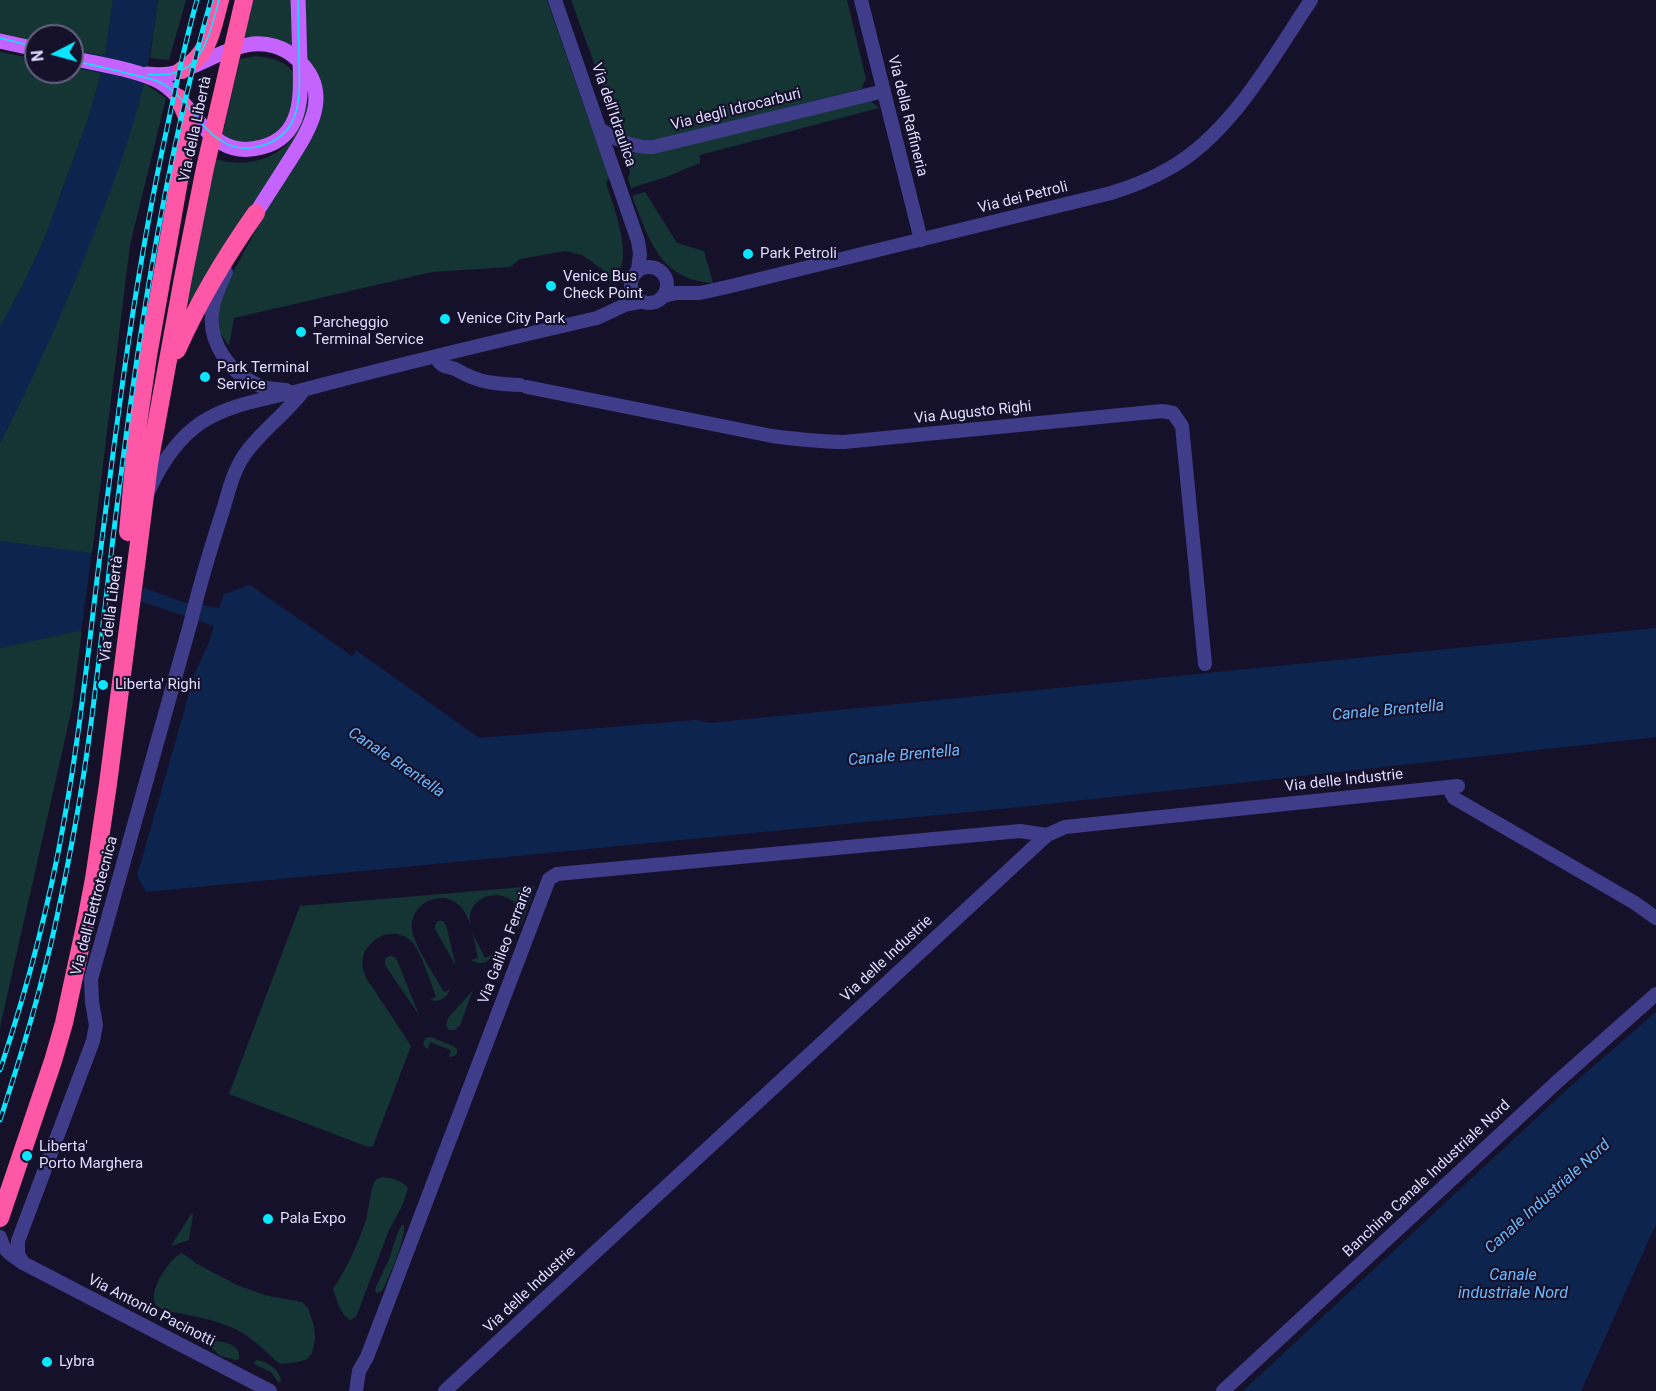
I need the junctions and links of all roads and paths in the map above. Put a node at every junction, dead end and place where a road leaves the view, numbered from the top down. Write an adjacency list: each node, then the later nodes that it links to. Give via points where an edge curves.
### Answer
1 (220, 0): 11 (highway, via 204,51)
2 (233, 0): 33 (highway, Via della Libertà, via 181,227 137,466)
3 (244, 0): 28 (highway, Via della Libertà, via 205,168)
4 (298, 0): 14 (main road, via 300,98 296,117 278,140 247,150 233,148 214,137)
5 (555, 0): 15 (street, Via dell'Idraulica)
6 (861, 0): 13 (street, Via della Raffineria)
7 (1311, 0): 17 (street, Via dei Petroli, via 1230,118 1196,151 1172,167 1111,193)
8 (0, 41): 9 (main road)
9 (24, 47)
10 (84, 61): 12 (main road)
11 (182, 70): 12 (main road); 16 (main road, via 233,49 270,45 286,51 304,66 312,81 316,93 314,115 306,136)
12 (141, 74): 14 (main road, via 161,83)
13 (884, 91): 15 (street, Via degli Idrocarburi, via 653,147 640,148 615,140); 17 (street, Via della Raffineria)
14 (179, 99): 33 (highway, via 188,127 143,388 134,462)
15 (600, 129): 18 (street, Via dell'Idraulica)
16 (256, 213): 28 (highway, via 211,281); 29 (street, via 218,290 212,316 214,339 226,360)
17 (921, 240): 22 (street, Via dei Petroli)
18 (638, 241): 19 (street, Via dell'Idraulica); 20 (street, Via dell'Idraulica)
19 (652, 267): 20 (street); 21 (street)
20 (638, 270): 23 (street)
21 (666, 279): 22 (street, via 689,288); 24 (street)
22 (727, 287): 24 (street, Via dei Petroli)
23 (630, 288): 25 (street); 26 (street)
24 (664, 296): 25 (street, via 651,303)
25 (640, 302): 26 (street)
26 (597, 318): 27 (street)
27 (435, 357): 30 (street); 35 (street, Via Augusto Righi, via 440,365 493,384 524,386 806,441 844,442 1173,413 1182,426)
28 (165, 376): 32 (highway, Via della Libertà)
29 (261, 386): 30 (street); 31 (street)
30 (300, 390): 31 (street); 42 (street, Via dell'Elettrotecnica, via 281,416 258,436 233,475 91,979 96,1024 93,1041 18,1242)
31 (260, 401): 32 (street, via 217,414 188,433 158,472)
32 (143, 512): 33 (highway, Via della Libertà)
33 (134, 532): 34 (highway, Via della Libertà)
34 (119, 652): 39 (highway, Via della Libertà, via 85,868 54,1020); 40 (highway, Via della Libertà, via 94,879 64,1023)
35 (1205, 664)
36 (1047, 835): 37 (street, Via delle Industrie, via 1065,826 1453,786 1454,798); 44 (street, Via Galileo Ferraris, via 1020,831 552,876); 48 (street, Via delle Industrie)
37 (1656, 918)
38 (1656, 994): 49 (street, Banchina Canale Industriale Nord)
39 (0, 1184)
40 (0, 1218)
41 (0, 1237): 42 (street, Via Antonio Pacinotti, via 9,1255)
42 (20, 1261): 43 (street); 45 (street, Via Antonio Pacinotti)
43 (0, 1262)
44 (368, 1357): 46 (street, Via Galileo Ferraris, via 359,1371); 47 (street, Via Galileo Ferraris, via 362,1382)
45 (270, 1391)
46 (356, 1391)
47 (364, 1391)
48 (445, 1391)
49 (1223, 1391)

